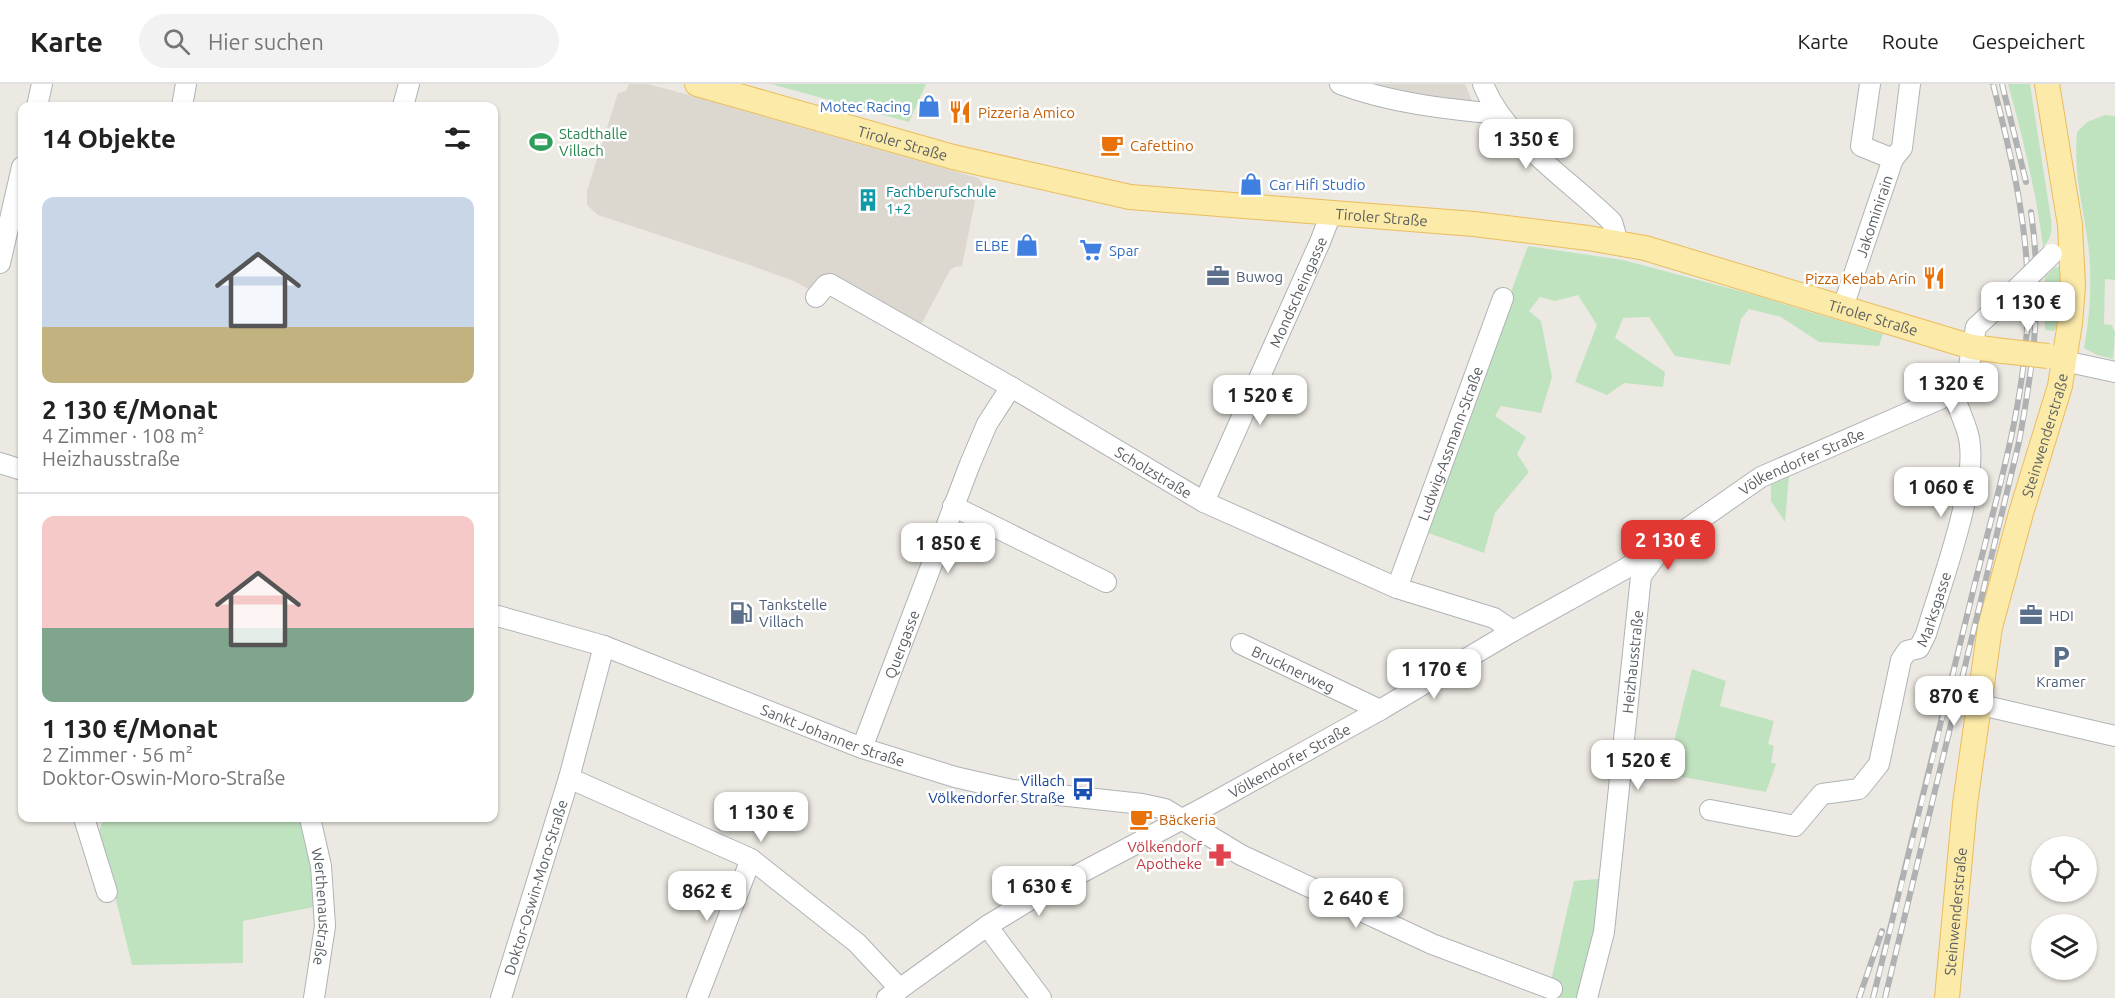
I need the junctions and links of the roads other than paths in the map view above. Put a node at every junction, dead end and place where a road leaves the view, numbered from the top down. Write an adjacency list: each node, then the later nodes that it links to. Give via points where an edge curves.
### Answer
1 (42, 84): 10 (street)
2 (186, 84): 11 (street)
3 (410, 84): 12 (street)
4 (697, 84): 16 (main road, Tiroler Straße, via 963,159 1130,197)
5 (1340, 84): 13 (street, via 1359,92)
6 (1484, 84): 13 (street)
7 (1870, 84): 14 (street, Jakominirain, via 1860,146)
8 (1910, 84): 14 (street, Jakominirain, via 1902,148)
9 (2046, 84): 17 (main road, Steinwenderstraße)
10 (38, 102)
11 (183, 102)
12 (404, 102)
13 (1499, 114): 18 (street, via 1556,174 1612,222)
14 (1893, 159): 22 (street, Jakominirain)
15 (18, 184): 19 (street)
16 (1328, 213): 18 (main road, Tiroler Straße, via 1474,224); 30 (street, Mondscheingasse, via 1320,242)
17 (2070, 225): 23 (street, Völkendorfer Straße, bridge, via 2052,254 1976,327); 24 (main road, Steinwenderstraße, via 2070,323)
18 (1613, 242): 22 (main road, Tiroler Straße)
19 (0, 263)
20 (816, 297): 26 (street, Scholzstraße, via 830,284)
21 (1503, 298): 34 (street, Ludwig-Assmann-Straße)
22 (1843, 307): 23 (main road, Tiroler Straße)
23 (1972, 346): 24 (main road, Tiroler Straße, bridge); 27 (street, Völkendorfer Straße, via 1968,370)
24 (2056, 359): 25 (street); 39 (main road, Steinwenderstraße, via 2060,386 1990,627)
25 (2115, 372)
26 (1011, 387): 30 (street, Scholzstraße); 31 (street, Quergasse, via 987,424)
27 (1952, 391): 32 (street, Völkendorfer Straße, via 1761,477); 44 (street, Marksgasse, via 1968,435 1970,472 1926,634 1919,648 1907,651 1901,660 1879,764 1859,789 1822,794 1795,826)
28 (0, 463): 29 (street)
29 (18, 469)
30 (1204, 502): 34 (street, Scholzstraße)
31 (953, 506): 33 (street); 42 (street, Quergasse)
32 (1665, 544): 36 (street, Völkendorfer Straße); 57 (street, Heizhausstraße, via 1641,576 1604,932)
33 (1106, 582)
34 (1397, 588): 36 (street, Scholzstraße, via 1494,618)
35 (498, 616): 38 (street, Sankt Johanner Straße)
36 (1513, 631): 40 (street, Völkendorfer Straße)
37 (1241, 644): 40 (street, Brucknerweg)
38 (604, 646): 42 (street, Sankt Johanner Straße); 43 (street, Doktor-Oswin-Moro-Straße)
39 (1978, 706): 41 (street); 58 (main road, Steinwenderstraße)
40 (1380, 710): 45 (street, Völkendorfer Straße)
41 (2115, 736)
42 (862, 748): 45 (street, Sankt Johanner Straße, via 954,777 1012,790 1142,804 1165,809)
43 (569, 778): 48 (street, Doktor-Oswin-Moro-Straße); 54 (street, Doktor-Oswin-Moro-Straße)
44 (1710, 810)
45 (1181, 820): 50 (street, Völkendorfer Straße); 51 (street, Sankt Johanner Straße, via 1241,855 1432,944)
46 (85, 822): 49 (street)
47 (311, 822): 53 (street, Werthenaustraße, via 321,866 325,926)
48 (751, 859): 52 (street, Doktor-Oswin-Moro-Straße, via 857,942); 55 (street)
49 (107, 892)
50 (987, 926): 52 (street, Völkendorfer Straße); 56 (street)
51 (1552, 989)
52 (894, 993)
53 (314, 998)
54 (501, 998)
55 (698, 998)
56 (1041, 998)
57 (1587, 998)
58 (1947, 998)

